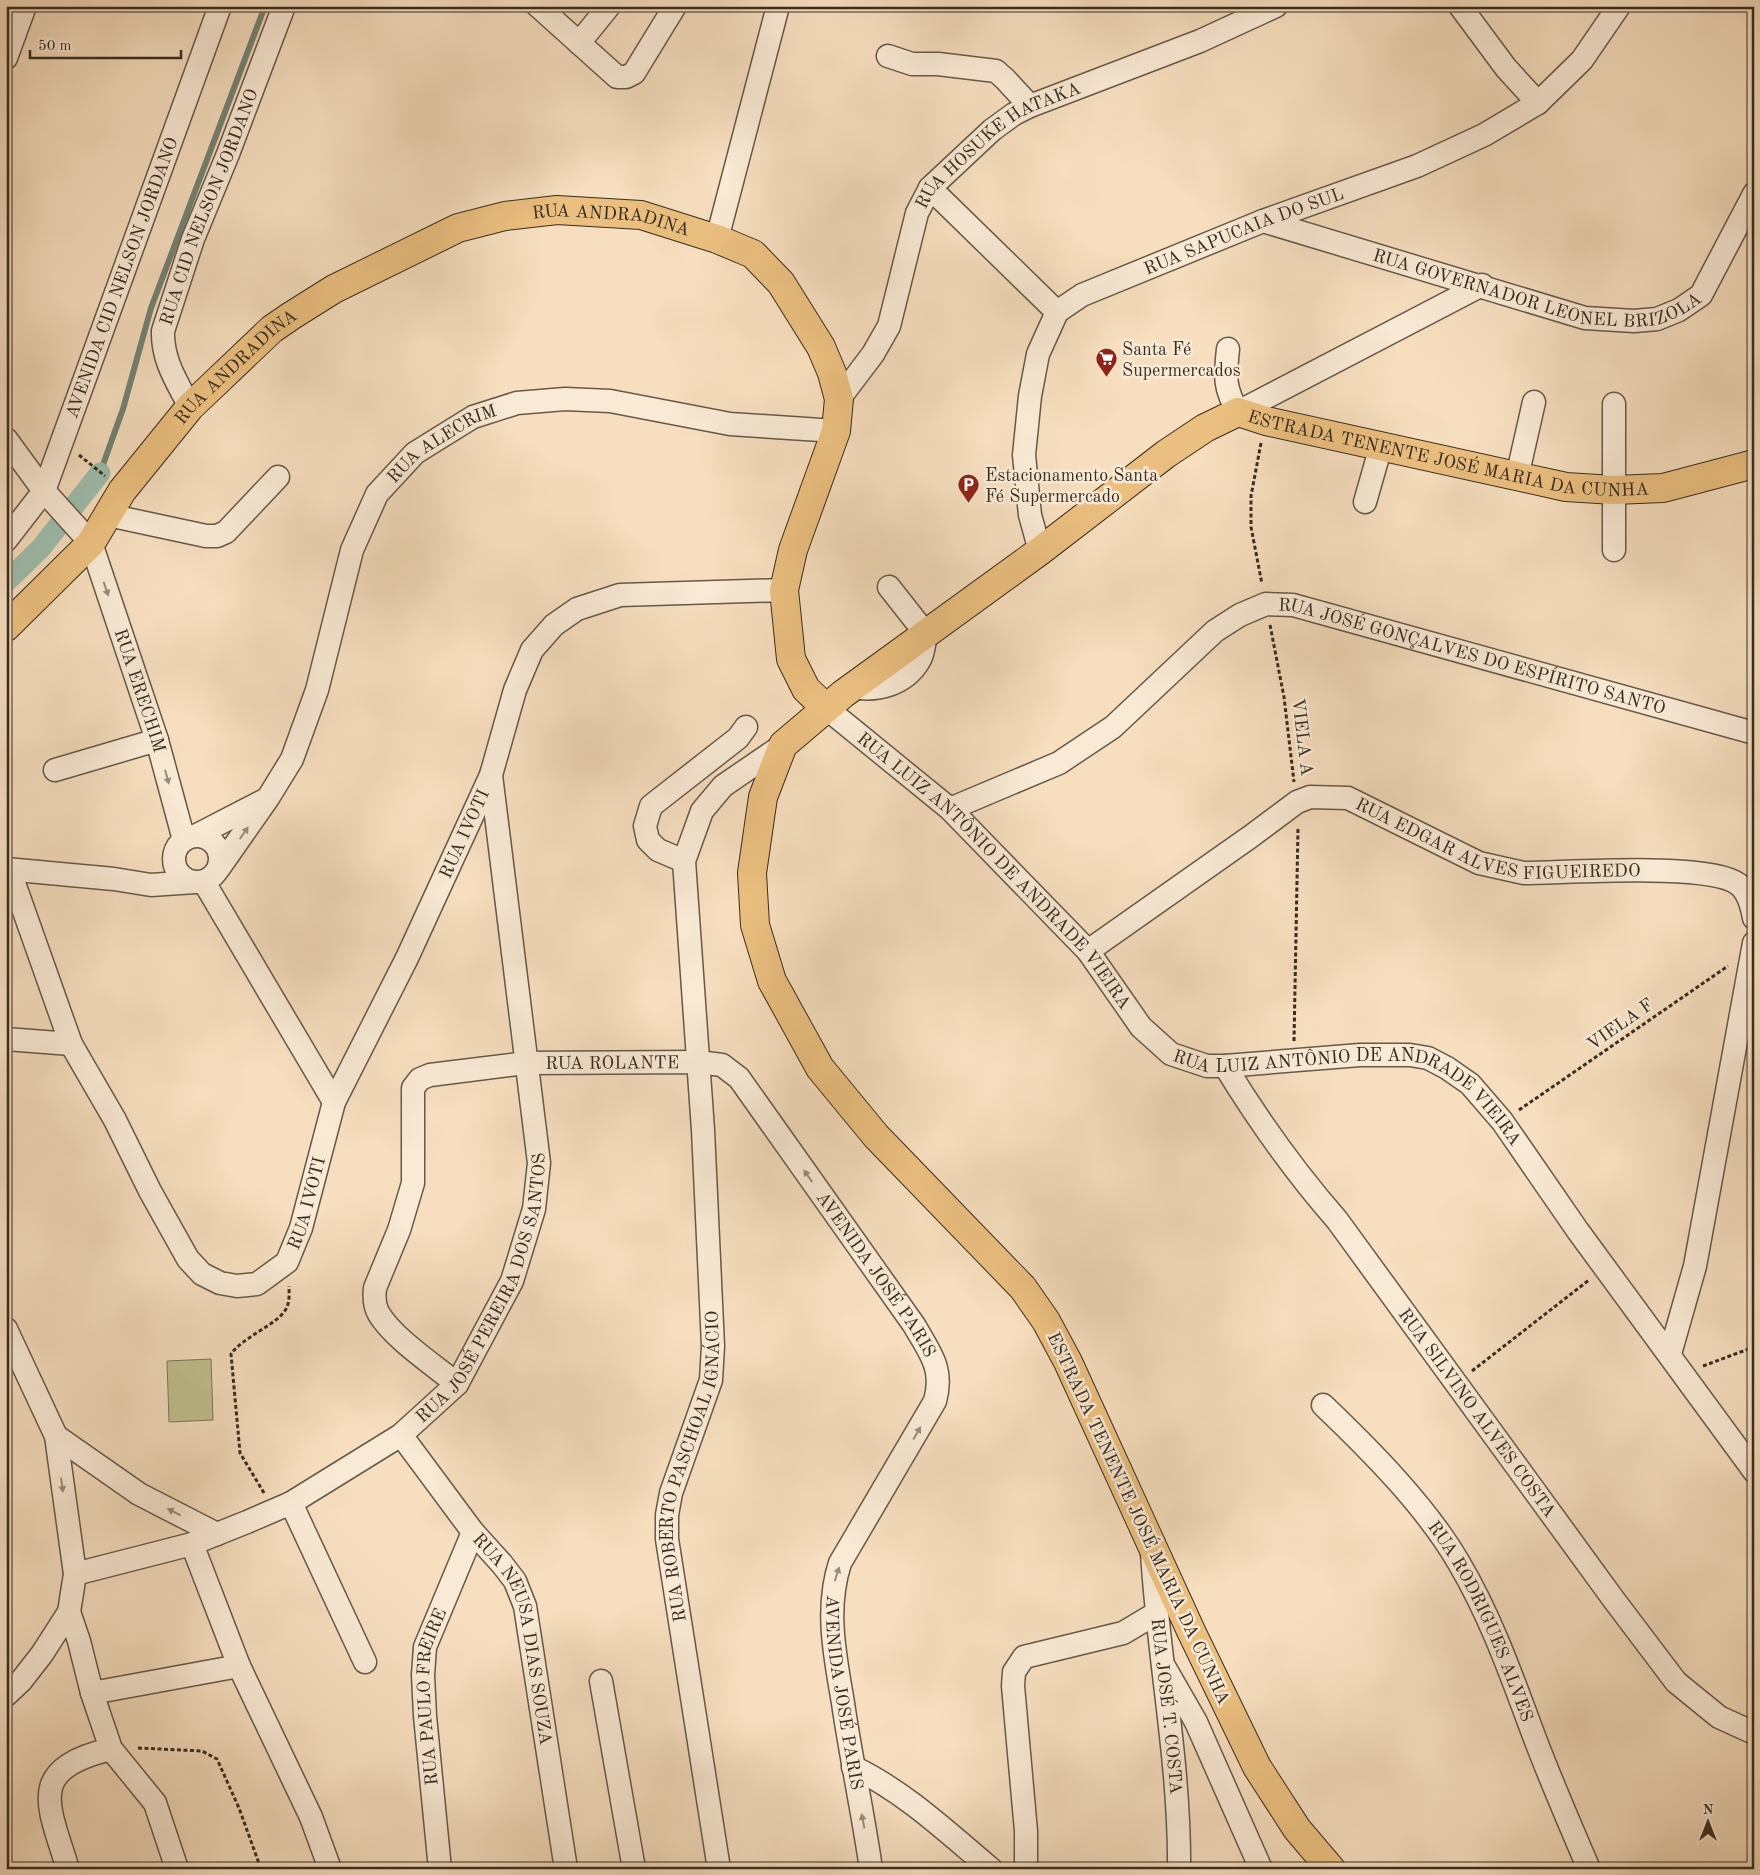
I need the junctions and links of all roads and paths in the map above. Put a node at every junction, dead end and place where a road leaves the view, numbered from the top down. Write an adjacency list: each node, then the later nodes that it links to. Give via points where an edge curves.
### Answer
1 (25, 6): 13 (street)
2 (220, 6): 38 (street, AVENIDA CID NELSON JORDANO)
3 (284, 6): 26 (street, RUA CID NELSON JORDANO, via 193,239 164,331 166,361)
4 (538, 6): 11 (street)
5 (610, 6): 11 (street)
6 (675, 6): 11 (street, via 634,73 626,77 617,77)
7 (778, 6): 19 (street)
8 (1276, 6): 15 (street, RUA HOSUKE HATAKA, via 1200,42)
9 (1460, 6): 14 (street, via 1506,68)
10 (1619, 6): 14 (street, RUA SAPUCAIA DO SUL, via 1582,60)
11 (579, 43)
12 (888, 56): 15 (street, via 912,64 996,71)
13 (6, 58)
14 (1538, 104): 18 (street, RUA SAPUCAIA DO SUL, via 1484,135 1417,166)
15 (1030, 106): 16 (street, RUA HOSUKE HATAKA, via 992,130)
16 (930, 188): 21 (street); 23 (street, RUA HOSUKE HATAKA, via 918,213 889,326 873,354)
17 (1754, 194): 20 (street, RUA GOVERNADOR LEONEL BRIZOLA, via 1701,295 1680,310 1657,318 1634,321 1585,318)
18 (1264, 221): 20 (street, RUA GOVERNADOR LEONEL BRIZOLA); 21 (street, RUA SAPUCAIA DO SUL, via 1082,295)
19 (717, 239): 23 (main road, RUA ANDRADINA, via 753,254 781,283 821,347); 26 (main road, RUA ANDRADINA, via 641,215 557,210 504,216 458,228 334,289 291,316 272,329)
20 (1482, 285): 27 (street)
21 (1057, 312): 44 (street, via 1038,354 1024,454 1030,515)
22 (1228, 349): 27 (street, via 1228,394)
23 (839, 399): 29 (main road, RUA ANDRADINA)
24 (1534, 402): 35 (street)
25 (1614, 404): 37 (street)
26 (190, 407): 40 (main road, RUA ANDRADINA, via 122,491)
27 (1238, 412): 28 (main road, ESTRADA TENENTE JOSÉ MARIA DA CUNHA); 44 (main road, ESTRADA TENENTE JOSÉ MARIA DA CUNHA, via 1205,428 1166,454)
28 (1266, 421): 31 (main road, ESTRADA TENENTE JOSÉ MARIA DA CUNHA); 47 (path, VIELA A, via 1251,496 1251,527)
29 (836, 431): 46 (main road, RUA ANDRADINA, via 793,550); 57 (street, RUA ALECRIM, via 730,424 610,401 565,399 517,403 473,417 415,453 377,494 352,550 318,690 292,759)
30 (6, 439): 38 (street)
31 (1381, 446): 35 (main road, ESTRADA TENENTE JOSÉ MARIA DA CUNHA); 39 (street)
32 (84, 459): 36 (path)
33 (1754, 464): 37 (main road, ESTRADA TENENTE JOSÉ MARIA DA CUNHA, via 1662,488)
34 (278, 477): 40 (street, via 226,532 216,536)
35 (1517, 477): 37 (main road, ESTRADA TENENTE JOSÉ MARIA DA CUNHA, via 1566,487)
36 (107, 478)
37 (1614, 490): 43 (street)
38 (50, 498): 41 (street); 42 (street, AVENIDA CID NELSON JORDANO)
39 (1365, 502)
40 (108, 515): 41 (main road, RUA ANDRADINA)
41 (84, 534): 48 (main road); 53 (street, RUA ERECHIM, one-way to 53)
42 (6, 540)
43 (1614, 550)
44 (1040, 551): 49 (main road, ESTRADA TENENTE JOSÉ MARIA DA CUNHA)
45 (889, 586): 49 (street)
46 (784, 590): 50 (main road, RUA ANDRADINA, via 791,659 806,689); 56 (street, RUA IVOTI, via 620,595 577,609 554,625 532,650 515,690)
47 (1266, 604): 52 (street, RUA JOSÉ GONÇALVES DO ESPÍRITO SANTO, via 1293,605); 58 (path, VIELA A, via 1284,697); 59 (street, RUA JOSÉ GONÇALVES DO ESPÍRITO SANTO, via 1215,631 1114,726 1060,763)
48 (6, 627)
49 (926, 634): 50 (main road, ESTRADA TENENTE JOSÉ MARIA DA CUNHA)
50 (826, 708): 54 (main road, ESTRADA TENENTE JOSÉ MARIA DA CUNHA); 59 (street, RUA LUIZ ANTÔNIO DE ANDRADE VIEIRA)
51 (746, 726): 61 (street, via 738,738 651,806 645,826 648,840 658,850)
52 (1754, 733)
53 (157, 740): 55 (street); 60 (street, RUA ERECHIM, one-way to 60)
54 (783, 745): 61 (street, via 723,786 702,811); 92 (main road, ESTRADA TENENTE JOSÉ MARIA DA CUNHA, via 763,797 752,873 755,925 772,981 820,1068 876,1136 1003,1264 1028,1295 1068,1362)
55 (56, 770)
56 (491, 775): 73 (street, RUA JOSÉ PEREIRA DOS SANTOS); 75 (street, RUA IVOTI, via 407,958)
57 (268, 798): 60 (street); 63 (street, RUA ALECRIM, one-way to 57)
58 (1297, 802): 65 (street, RUA EDGAR ALVES FIGUEIREDO, via 1310,797 1348,798 1479,862 1515,872 1691,871 1722,875 1740,885 1752,905); 68 (street, RUA EDGAR ALVES FIGUEIREDO); 72 (path, VIELA A)
59 (950, 809): 68 (street, RUA LUIZ ANTÔNIO DE ANDRADE VIEIRA)
60 (185, 845): 63 (street, via 178,873 183,878); 63 (street, via 205,837 217,846 220,852); 64 (street, via 161,868)
61 (684, 860): 71 (street)
62 (7, 869): 64 (street); 70 (street, RUA IVOTI)
63 (206, 877): 64 (street, via 150,885); 75 (street)
64 (114, 879)
65 (1754, 918)
66 (1754, 943): 67 (street)
67 (1753, 949): 76 (path, VIELA F); 81 (street, via 1695,1266)
68 (1088, 951): 74 (street, RUA LUIZ ANTÔNIO DE ANDRADE VIEIRA, via 1141,1027 1171,1054 1207,1066)
69 (6, 1039): 70 (street)
70 (71, 1044): 77 (street, RUA IVOTI, via 115,1120 164,1216 188,1258 202,1274 220,1283 237,1286 257,1284)
71 (698, 1062): 73 (street, RUA ROLANTE); 105 (street, AVENIDA JOSÉ PARIS, one-way to 71, via 832,1622 833,1584 840,1563 935,1401 937,1365 914,1326 739,1078 722,1065); 113 (street, RUA ROBERTO PASCHOAL IGNÁCIO, via 713,1346 711,1380 671,1493 667,1515)
72 (1294, 1062): 74 (street, RUA LUIZ ANTÔNIO DE ANDRADE VIEIRA); 76 (street, RUA LUIZ ANTÔNIO DE ANDRADE VIEIRA, via 1360,1055 1428,1058 1470,1084)
73 (526, 1063): 83 (street, RUA JOSÉ PEREIRA DOS SANTOS, via 539,1163 534,1209 512,1281); 83 (street, RUA ROLANTE, via 430,1075 420,1079 414,1088 412,1183 405,1215 374,1297 379,1314 391,1330)
74 (1225, 1066): 84 (street, RUA SILVINO ALVES COSTA, via 1304,1182 1337,1220)
75 (334, 1102): 77 (street, RUA IVOTI, via 301,1228)
76 (1502, 1122): 78 (street, RUA LUIZ ANTÔNIO DE ANDRADE VIEIRA)
77 (287, 1262): 89 (path, RUA IVOTI, via 289,1298 286,1310 239,1343 231,1354 240,1453)
78 (1606, 1268): 81 (street, RUA LUIZ ANTÔNIO DE ANDRADE VIEIRA); 84 (path)
79 (6, 1329): 87 (street)
80 (1754, 1348): 82 (path)
81 (1670, 1354): 82 (street, RUA LUIZ ANTÔNIO DE ANDRADE VIEIRA)
82 (1684, 1373): 88 (street, RUA LUIZ ANTÔNIO DE ANDRADE VIEIRA)
83 (457, 1384): 86 (street, RUA JOSÉ PEREIRA DOS SANTOS)
84 (1456, 1384): 103 (street, RUA SILVINO ALVES COSTA, via 1676,1682 1719,1717)
85 (1323, 1405): 120 (street, RUA RODRIGUES ALVES, via 1365,1445 1410,1497 1458,1562 1506,1661)
86 (400, 1435): 89 (street, RUA JOSÉ PEREIRA DOS SANTOS); 90 (street, RUA NEUSA DIAS SOUZA)
87 (56, 1436): 91 (street, one-way to 87, via 139,1494); 94 (street, one-way to 94)
88 (1754, 1471)
89 (283, 1507): 91 (street, RUA JOSÉ PEREIRA DOS SANTOS); 97 (street)
90 (473, 1532): 110 (street, RUA PAULO FREIRE, via 425,1647 425,1716); 111 (street, RUA NEUSA DIAS SOUZA, via 515,1581 525,1606)
91 (218, 1534): 93 (street, RUA JOSÉ PEREIRA DOS SANTOS)
92 (1151, 1543): 96 (street, RUA JOSÉ T. COSTA); 119 (main road, ESTRADA TENENTE JOSÉ MARIA DA CUNHA, via 1257,1767 1292,1822)
93 (192, 1544): 94 (street, RUA JOSÉ PEREIRA DOS SANTOS); 99 (street)
94 (75, 1574): 95 (street)
95 (69, 1612): 101 (street); 102 (street, via 42,1654)
96 (1155, 1614): 98 (street, RUA JOSÉ T. COSTA); 116 (street, via 1123,1633 1024,1657 1014,1672)
97 (365, 1662)
98 (1162, 1664): 117 (street, RUA JOSÉ T. COSTA, via 1179,1806); 118 (street, via 1196,1722)
99 (239, 1666): 101 (street); 109 (street, via 311,1817)
100 (601, 1681): 112 (street)
101 (92, 1693): 104 (street)
102 (6, 1695)
103 (1754, 1733)
104 (111, 1749): 106 (street, via 83,1758 60,1772 49,1790 50,1810); 107 (street, via 155,1803); 108 (path, via 187,1749 202,1751 216,1759 239,1808)
105 (853, 1767): 114 (street, AVENIDA JOSÉ PARIS, one-way to 105); 115 (street, via 879,1779 906,1798)
106 (68, 1869)
107 (177, 1869)
108 (261, 1869)
109 (330, 1869)
110 (440, 1869)
111 (566, 1869)
112 (634, 1869)
113 (719, 1869)
114 (870, 1869)
115 (992, 1869)
116 (1026, 1869)
117 (1179, 1869)
118 (1261, 1869)
119 (1331, 1869)
120 (1589, 1869)

